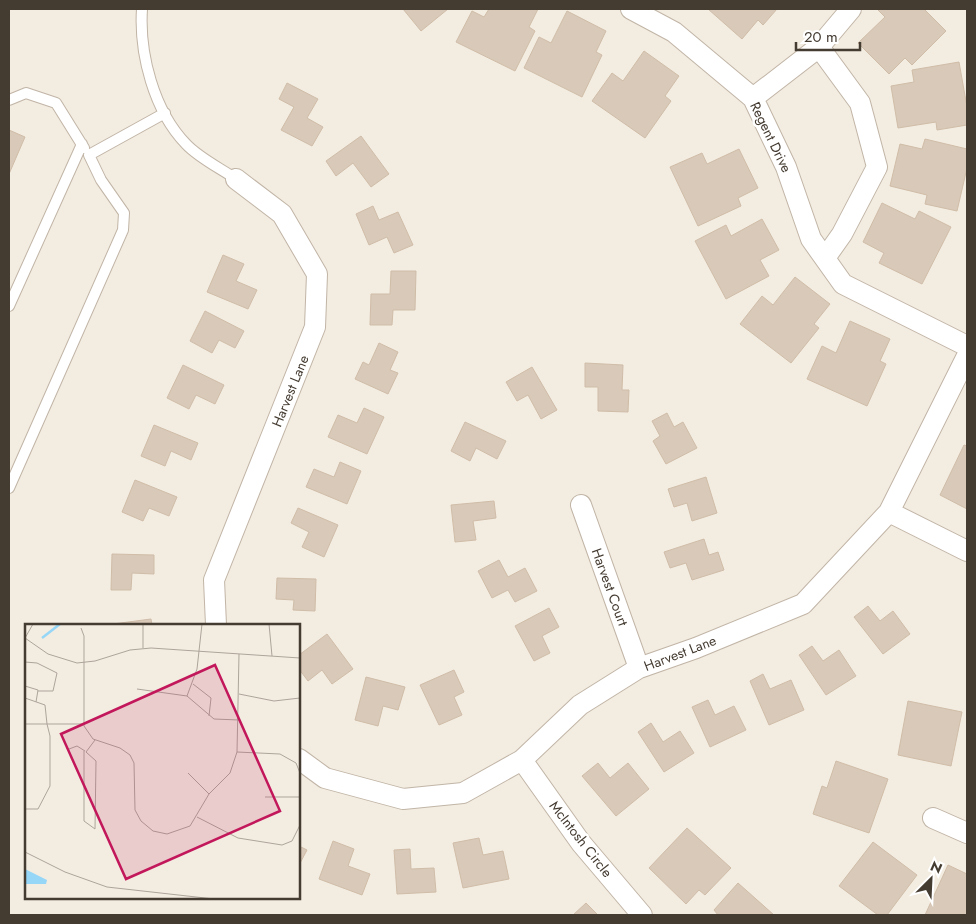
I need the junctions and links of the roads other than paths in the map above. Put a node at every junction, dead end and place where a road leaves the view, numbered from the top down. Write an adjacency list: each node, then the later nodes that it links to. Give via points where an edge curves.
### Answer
1 (142, 9): 7 (lane, via 145,56 157,102)
2 (631, 9): 5 (street, Regent Drive, via 674,32)
3 (851, 9): 4 (street)
4 (819, 47): 5 (street); 11 (street, via 860,103 876,167 842,234)
5 (753, 98): 11 (street, Regent Drive, via 786,167 811,239)
6 (9, 100): 8 (lane, via 26,92 56,103)
7 (165, 113): 9 (lane); 10 (lane, via 186,144)
8 (82, 144): 9 (lane); 12 (lane)
9 (89, 155): 15 (lane, via 124,212 123,230)
10 (236, 179): 19 (street, Harvest Lane, via 282,214 317,274 315,328 214,580)
11 (825, 258): 13 (street, Regent Drive, via 843,284)
12 (9, 306)
13 (967, 346)
14 (967, 356): 17 (street, Harvest Lane)
15 (9, 488)
16 (581, 506): 20 (street, Harvest Court)
17 (888, 512): 18 (street); 20 (street, Harvest Lane, via 803,604)
18 (967, 551)
19 (216, 624)
20 (639, 668): 22 (street, Harvest Lane, via 580,706)
21 (300, 760): 22 (street, Harvest Lane, via 325,778 403,799 463,792)
22 (522, 760): 25 (street, McIntosh Circle, via 581,843)
23 (933, 818): 24 (street)
24 (967, 832)
25 (642, 915)

